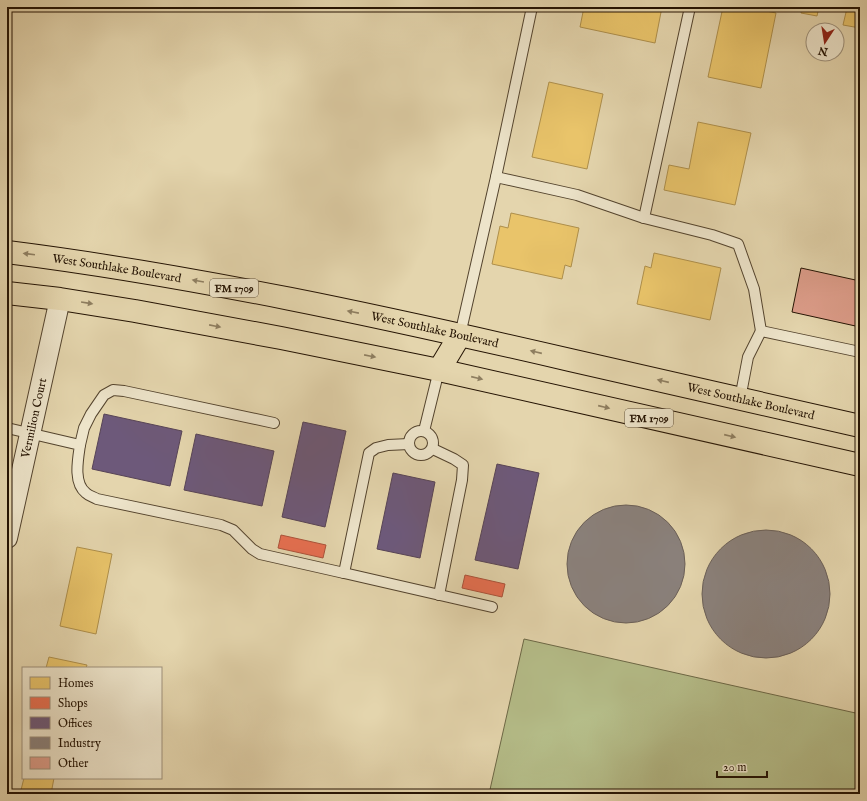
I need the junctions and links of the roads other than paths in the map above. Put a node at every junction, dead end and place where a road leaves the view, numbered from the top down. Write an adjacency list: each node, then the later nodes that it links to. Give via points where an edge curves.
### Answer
1 (532, 7): 3 (lane)
2 (690, 7): 4 (lane)
3 (496, 177): 4 (lane, via 577,195); 9 (lane)
4 (644, 218): 8 (lane, via 738,244 754,289)
5 (7, 252): 9 (main road, West Southlake Boulevard / FM 1709, one-way to 5, via 219,285)
6 (7, 293): 7 (main road, FM 1709)
7 (60, 299): 11 (main road, FM 1709, one-way to 11, via 281,338); 17 (street, Vermilion Court)
8 (761, 331): 10 (lane); 12 (lane, via 748,357)
9 (460, 335): 11 (main road); 12 (main road, West Southlake Boulevard / FM 1709, one-way to 9)
10 (860, 352)
11 (439, 370): 16 (lane); 21 (main road, FM 1709, one-way to 21)
12 (740, 399): 14 (main road, West Southlake Boulevard / FM 1709)
13 (274, 423): 19 (lane, via 113,390 104,394 91,414)
14 (860, 426)
15 (7, 428): 17 (lane)
16 (424, 431): 18 (lane, via 411,436); 20 (lane, via 431,434 434,441)
17 (30, 434): 19 (lane); 22 (street, Vermilion Court)
18 (409, 444): 20 (lane, via 411,450 422,456); 23 (lane, via 376,448 369,454)
19 (80, 445): 23 (lane, via 77,462 78,482 85,493 97,499 221,525 233,530 260,554)
20 (433, 449): 24 (lane, via 463,465)
21 (860, 465)
22 (7, 538)
23 (344, 574): 24 (lane)
24 (439, 595): 25 (lane)
25 (492, 607)

